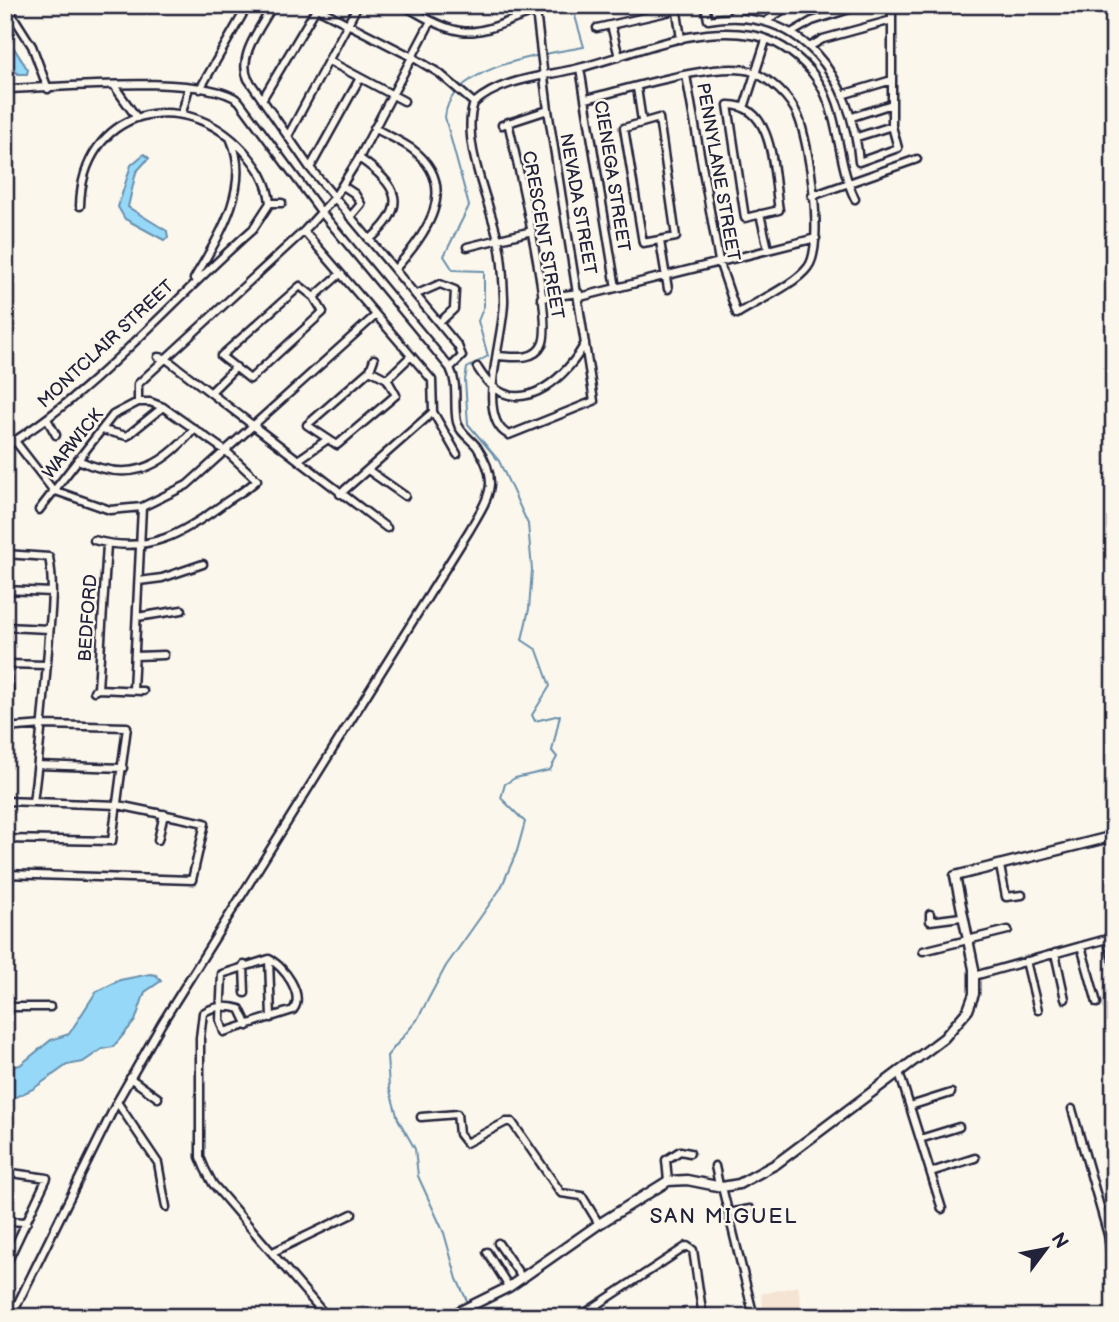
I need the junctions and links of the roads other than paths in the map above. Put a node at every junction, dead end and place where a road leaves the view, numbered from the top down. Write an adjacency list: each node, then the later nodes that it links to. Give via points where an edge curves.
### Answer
1 (6, 5): 39 (street, via 32,46)
2 (248, 5): 40 (street)
3 (273, 5): 43 (street, via 244,67)
4 (358, 5): 17 (street)
5 (403, 5): 15 (street)
6 (705, 5): 13 (street, via 708,20)
7 (749, 5): 13 (street)
8 (790, 5): 16 (street)
9 (862, 5): 20 (street, via 812,20)
10 (892, 5): 14 (street)
11 (315, 6): 17 (street); 43 (street)
12 (676, 7): 18 (street); 21 (street)
13 (731, 16): 16 (street)
14 (892, 20): 23 (street, via 823,38); 33 (street)
15 (430, 22): 24 (street); 30 (street, NEVADA STREET, via 466,33 536,11)
16 (765, 22): 20 (street)
17 (348, 25): 24 (street); 26 (street)
18 (611, 25): 19 (street); 25 (street)
19 (597, 28)
20 (791, 33): 23 (street)
21 (681, 39): 22 (street, via 735,34); 25 (street)
22 (766, 40): 29 (street); 34 (street, via 795,55)
23 (809, 47): 28 (street)
24 (412, 57): 42 (street); 46 (street)
25 (619, 57): 27 (street)
26 (329, 61): 32 (street); 59 (street)
27 (580, 68): 30 (street); 44 (street, CIENEGA STREET)
28 (831, 70): 34 (street); 41 (street)
29 (754, 73): 31 (street, via 731,70); 48 (street); 66 (street, via 772,84 798,117)
30 (546, 75): 46 (street, via 499,87); 49 (street, NEVADA STREET)
31 (686, 75): 37 (street); 83 (street, PENNYLANE STREET)
32 (360, 78): 42 (street); 63 (street)
33 (892, 80): 41 (street); 47 (street)
34 (818, 81): 64 (street, via 835,117)
35 (115, 87): 36 (street); 39 (street); 53 (street)
36 (189, 87): 40 (street); 50 (street)
37 (637, 88): 44 (street); 54 (street)
38 (5, 89): 39 (street)
39 (48, 89)
40 (200, 89): 72 (street, via 229,93 239,101)
41 (845, 94): 52 (street)
42 (392, 95): 45 (street); 57 (street)
43 (263, 98): 59 (street)
44 (586, 99): 90 (street, CIENEGA STREET)
45 (404, 101)
46 (474, 103): 80 (street, via 470,132)
47 (892, 104): 52 (street); 56 (street)
48 (744, 108): 73 (street, via 762,126 779,210); 73 (street, via 728,105 745,218)
49 (548, 110): 76 (street, CRESCENT STREET, via 505,124); 93 (street, NEVADA STREET)
50 (182, 113): 53 (street); 55 (street)
51 (215, 113): 55 (street)
52 (852, 117): 60 (street)
53 (137, 118): 71 (street, via 115,130 98,148 82,181)
54 (642, 121): 79 (street, via 624,128 643,243); 79 (street, via 659,118 676,237)
55 (210, 122): 58 (street)
56 (892, 126): 60 (street); 60 (street, via 898,148 859,162)
57 (374, 128): 61 (street); 84 (street, via 419,155 429,169 437,202 421,240)
58 (229, 135): 69 (street, via 265,180); 88 (street, MONTCLAIR STREET, via 237,158 232,206)
59 (288, 136): 63 (street)
60 (857, 137)
61 (359, 158): 65 (street); 78 (street, via 388,180 394,194 390,219)
62 (917, 159): 64 (street)
63 (310, 168): 67 (street)
64 (847, 183): 66 (street); 68 (street)
65 (342, 186): 67 (street); 74 (street, via 361,204)
66 (812, 196): 77 (street)
67 (334, 198): 72 (street); 74 (street)
68 (855, 199)
69 (270, 203): 70 (street); 88 (street, MONTCLAIR STREET, via 261,221)
70 (282, 204)
71 (80, 206)
72 (322, 213): 75 (street); 109 (street)
73 (760, 214): 82 (street)
74 (350, 217): 78 (street)
75 (304, 230): 85 (street); 105 (street)
76 (532, 231): 80 (street); 95 (street, CRESCENT STREET)
77 (816, 237): 82 (street); 83 (street, PENNYLANE STREET, via 808,268 737,314)
78 (369, 240): 84 (street)
79 (660, 241): 86 (street)
80 (499, 242): 81 (street); 103 (street, via 505,304)
81 (467, 247)
82 (768, 249): 83 (street)
83 (719, 261): 86 (street)
84 (395, 269): 92 (street)
85 (340, 274): 94 (street); 98 (street)
86 (666, 276): 90 (street); 91 (street)
87 (301, 277): 89 (street)
88 (191, 285): 117 (street, MONTCLAIR STREET)
89 (300, 286): 94 (street); 101 (street)
90 (616, 288): 93 (street)
91 (668, 289)
92 (416, 294): 99 (street); 99 (street, via 440,284 455,290 454,309)
93 (579, 295): 95 (street); 100 (street, NEVADA STREET)
94 (314, 297): 97 (street)
95 (541, 298): 103 (street, CRESCENT STREET, via 546,320 542,347 524,358)
96 (332, 311): 97 (street)
97 (323, 312): 107 (street, via 250,383)
98 (376, 316): 102 (street); 120 (street)
99 (439, 323): 109 (street, via 462,353)
100 (586, 342): 112 (street, via 568,371 542,389 521,395); 112 (street, NEVADA STREET, via 594,401 513,436 503,432 493,416)
101 (221, 356): 104 (street); 107 (street)
102 (411, 356): 111 (street); 116 (street, via 432,380)
103 (499, 356): 112 (street)
104 (211, 357)
105 (161, 358): 113 (street); 114 (street, via 138,384)
106 (374, 359): 110 (street)
107 (236, 367): 113 (street)
108 (477, 367): 112 (street)
109 (450, 368): 118 (street, via 456,383)
110 (370, 370): 111 (street); 124 (street, via 304,425)
111 (387, 379): 126 (street, via 400,395)
112 (492, 387)
113 (211, 391): 120 (street)
114 (136, 402): 115 (street); 122 (street, WARWICK, via 113,415)
115 (163, 407): 121 (street); 122 (street, via 127,436)
116 (433, 412): 119 (street); 133 (street)
117 (47, 419): 123 (street); 125 (street, MONTCLAIR STREET)
118 (457, 422): 119 (street); 196 (street, via 489,470 488,497)
119 (442, 425): 130 (street)
120 (254, 427): 128 (street); 132 (street)
121 (194, 429): 128 (street); 131 (street, via 169,454 142,470 108,472)
122 (102, 430): 131 (street, WARWICK)
123 (56, 435)
124 (328, 439): 126 (street); 132 (street)
125 (15, 441): 127 (street, MONTCLAIR STREET); 134 (street)
126 (337, 445): 129 (street)
127 (5, 447)
128 (226, 452): 137 (street, via 187,485); 142 (street, via 257,480 194,526)
129 (337, 454)
130 (457, 454)
131 (78, 460): 134 (street, WARWICK)
132 (298, 460): 135 (street)
133 (368, 470): 135 (street); 136 (street)
134 (53, 490): 137 (street, via 110,510); 138 (street, WARWICK)
135 (340, 494): 139 (street)
136 (405, 496)
137 (142, 507): 142 (street)
138 (39, 510)
139 (387, 528)
140 (94, 540): 141 (street)
141 (107, 544): 142 (street); 156 (street, BEDFORD, via 96,690)
142 (141, 544): 145 (street)
143 (5, 554): 147 (street, via 49,557)
144 (203, 564): 145 (street)
145 (139, 581): 149 (street)
146 (5, 590): 147 (street)
147 (52, 592): 151 (street)
148 (182, 610): 149 (street)
149 (137, 617): 153 (street)
150 (5, 627): 151 (street)
151 (49, 629): 155 (street)
152 (164, 655): 153 (street)
153 (135, 656): 156 (street)
154 (6, 664): 155 (street); 157 (street)
155 (47, 665): 159 (street)
156 (133, 690): 158 (street)
157 (9, 691)
158 (143, 691)
159 (43, 725): 160 (street); 161 (street); 162 (street, via 128,727)
160 (5, 728)
161 (38, 765): 162 (street); 164 (street)
162 (123, 768): 165 (street)
163 (5, 801): 164 (street)
164 (33, 802): 165 (street)
165 (118, 805): 166 (street); 168 (street, via 112,841)
166 (164, 814): 169 (street); 171 (street, via 205,823 192,880)
167 (1114, 836): 170 (street)
168 (5, 839)
169 (158, 840)
170 (1000, 866): 172 (street, via 1006,897); 174 (street, via 955,876)
171 (5, 874)
172 (1022, 895)
173 (930, 914): 174 (street, via 930,922)
174 (961, 917): 177 (street)
175 (1008, 930): 177 (street)
176 (1110, 937): 178 (street); 183 (street)
177 (968, 940): 179 (street); 185 (street)
178 (1081, 946): 180 (street); 188 (street)
179 (923, 951)
180 (1055, 953): 182 (street); 187 (street)
181 (269, 958): 184 (street); 193 (street); 193 (street, via 299,996 293,1010)
182 (1026, 961): 185 (street); 192 (street)
183 (1114, 963)
184 (244, 965): 186 (street); 190 (street, via 222,974)
185 (974, 976): 195 (street, via 968,1010 944,1038)
186 (245, 993)
187 (1065, 999)
188 (1097, 1003)
189 (50, 1007): 191 (street)
190 (221, 1007): 194 (street, via 240,1009); 194 (street, via 224,1032); 221 (street, via 203,1013 201,1157 213,1184)
191 (5, 1008)
192 (1038, 1010)
193 (271, 1018): 194 (street)
194 (248, 1026)
195 (899, 1072): 200 (street); 211 (street, via 776,1164 739,1184)
196 (130, 1078): 198 (street); 199 (street)
197 (951, 1093): 200 (street)
198 (159, 1098)
199 (117, 1102): 212 (street, via 158,1163); 228 (street)
200 (910, 1106): 204 (street)
201 (1072, 1109): 224 (street, via 1109,1240)
202 (421, 1117): 219 (street, via 457,1114 459,1135 466,1143 512,1122 561,1193 582,1196)
203 (960, 1127): 204 (street)
204 (920, 1139): 209 (street)
205 (690, 1153): 210 (street, via 680,1151 666,1160)
206 (975, 1158): 209 (street)
207 (715, 1166): 211 (street)
208 (5, 1172): 218 (street, via 47,1178)
209 (930, 1172): 214 (street)
210 (668, 1181): 211 (street); 219 (street)
211 (720, 1186): 215 (street)
212 (166, 1207)
213 (750, 1209): 215 (street)
214 (942, 1209)
215 (728, 1213): 227 (street)
216 (352, 1214): 221 (street)
217 (5, 1221): 218 (street)
218 (27, 1222): 223 (street)
219 (599, 1224): 225 (street)
220 (498, 1243): 225 (street)
221 (273, 1252): 229 (street)
222 (487, 1252): 226 (street)
223 (5, 1267)
224 (1114, 1276)
225 (523, 1279): 226 (street)
226 (509, 1287): 230 (street)
227 (753, 1315): 233 (street)
228 (11, 1317)
229 (327, 1317)
230 (448, 1317)
231 (579, 1317): 232 (street, via 687,1246 693,1251)
232 (703, 1317)
233 (735, 1317)

